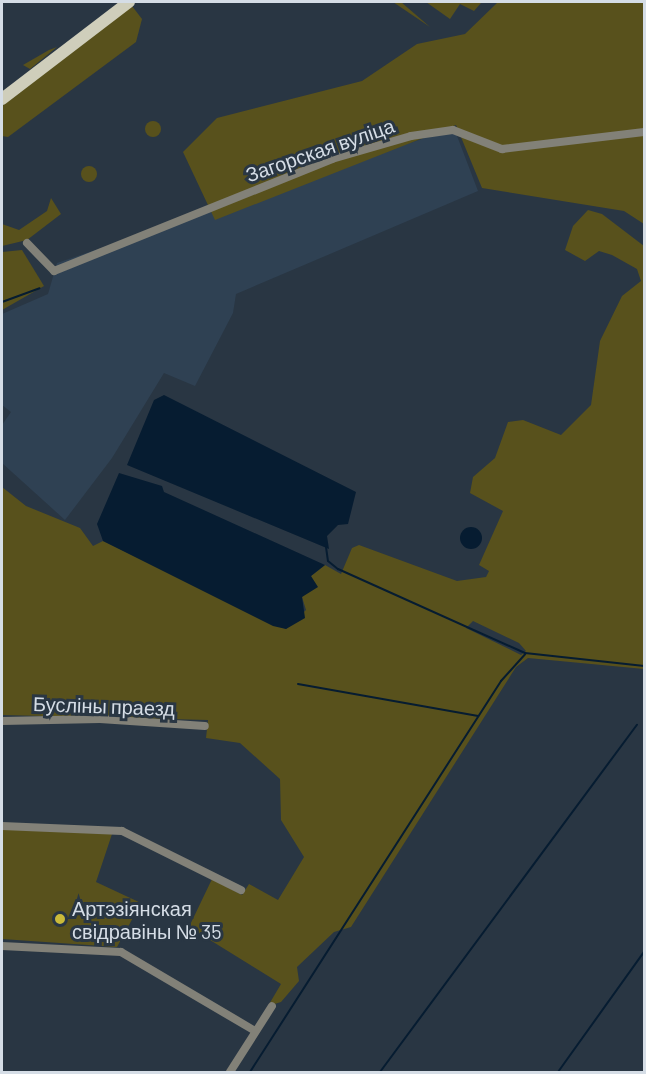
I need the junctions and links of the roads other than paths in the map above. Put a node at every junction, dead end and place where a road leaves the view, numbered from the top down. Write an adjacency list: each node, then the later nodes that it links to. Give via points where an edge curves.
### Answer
1 (129, 2): 2 (main road)
2 (2, 99)
3 (645, 132): 4 (street, Загорская вуліца, via 502,149 453,130 411,136 311,167 54,271)
4 (27, 243)
5 (2, 721): 6 (street, Бусліны праезд, via 100,719)
6 (205, 726)
7 (2, 826): 8 (street, via 122,831)
8 (241, 890)
9 (2, 946): 11 (street, via 121,952)
10 (272, 1006): 11 (street)
11 (255, 1031): 12 (street)
12 (230, 1072)

